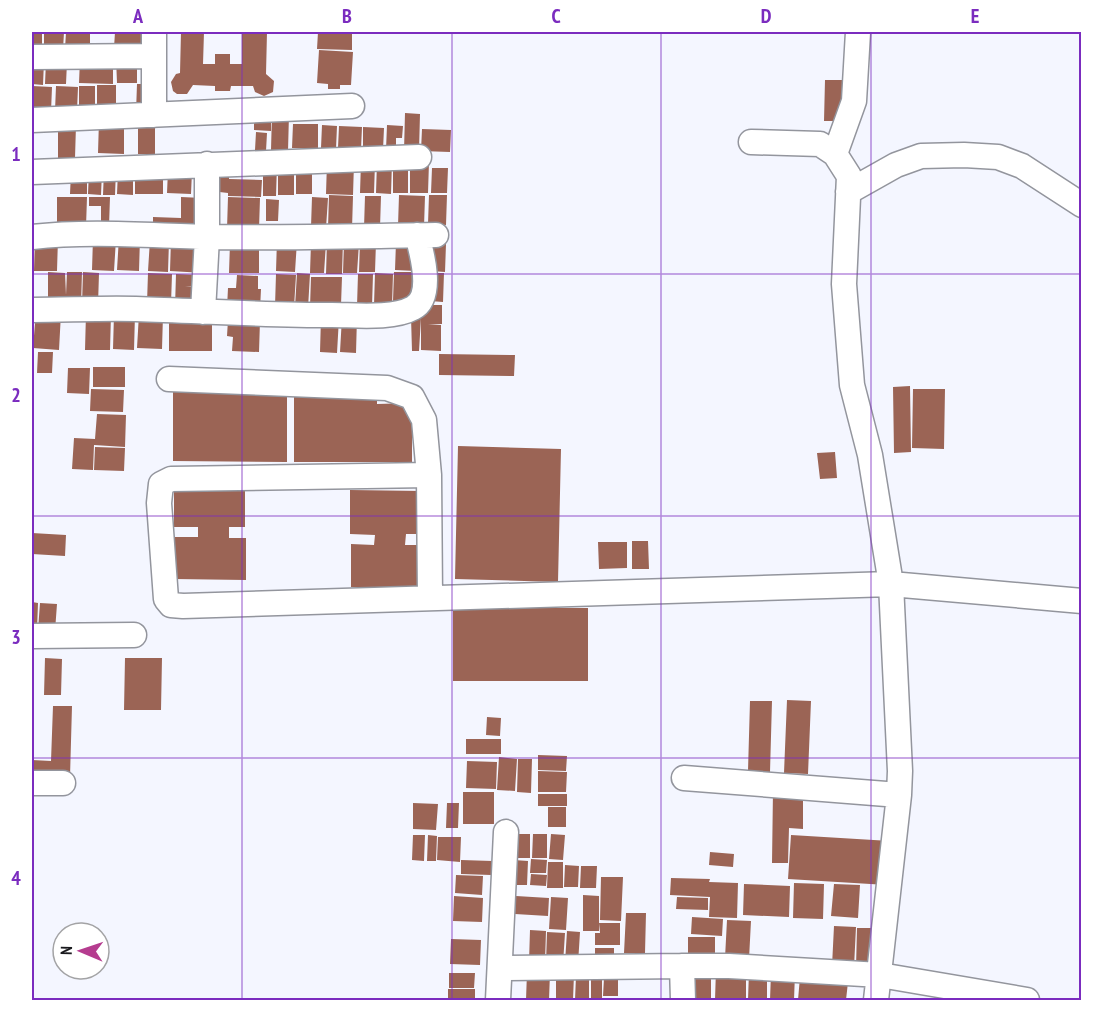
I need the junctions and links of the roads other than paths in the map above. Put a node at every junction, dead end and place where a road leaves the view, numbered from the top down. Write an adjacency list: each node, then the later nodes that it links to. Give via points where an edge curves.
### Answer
1 (154, 32): 3 (street)
2 (858, 32): 9 (street, via 854,101)
3 (154, 56): 4 (street); 6 (street)
4 (32, 57)
5 (352, 106): 6 (street)
6 (154, 115): 7 (street)
7 (32, 120)
8 (751, 142): 9 (street, via 820,144)
9 (835, 154): 13 (street, via 849,176)
10 (419, 157): 11 (street)
11 (207, 164): 12 (street); 16 (street)
12 (32, 172)
13 (848, 192): 14 (street, via 921,156 964,155 998,157 1022,166); 21 (street, via 844,284 852,385 870,455)
14 (1082, 205)
15 (32, 237): 16 (street)
16 (207, 237): 18 (street); 18 (street, via 427,235 424,286 421,301 413,308 383,316)
17 (32, 310): 18 (street)
18 (203, 312)
19 (169, 380): 20 (street, via 387,388 412,397 424,420)
20 (429, 475): 22 (street); 22 (street, via 171,478 161,484 159,503 166,599 171,605)
21 (891, 584): 22 (street); 23 (street); 29 (street)
22 (430, 597)
23 (1082, 602)
24 (32, 636): 25 (street)
25 (134, 636)
26 (684, 777): 29 (street)
27 (32, 783): 28 (street)
28 (63, 783)
29 (899, 795): 33 (street)
30 (506, 832): 32 (street)
31 (682, 966): 32 (street); 33 (street); 35 (street)
32 (500, 968): 34 (street)
33 (880, 975): 36 (street); 37 (street)
34 (498, 1000)
35 (683, 1000)
36 (876, 1000)
37 (1027, 1000)

